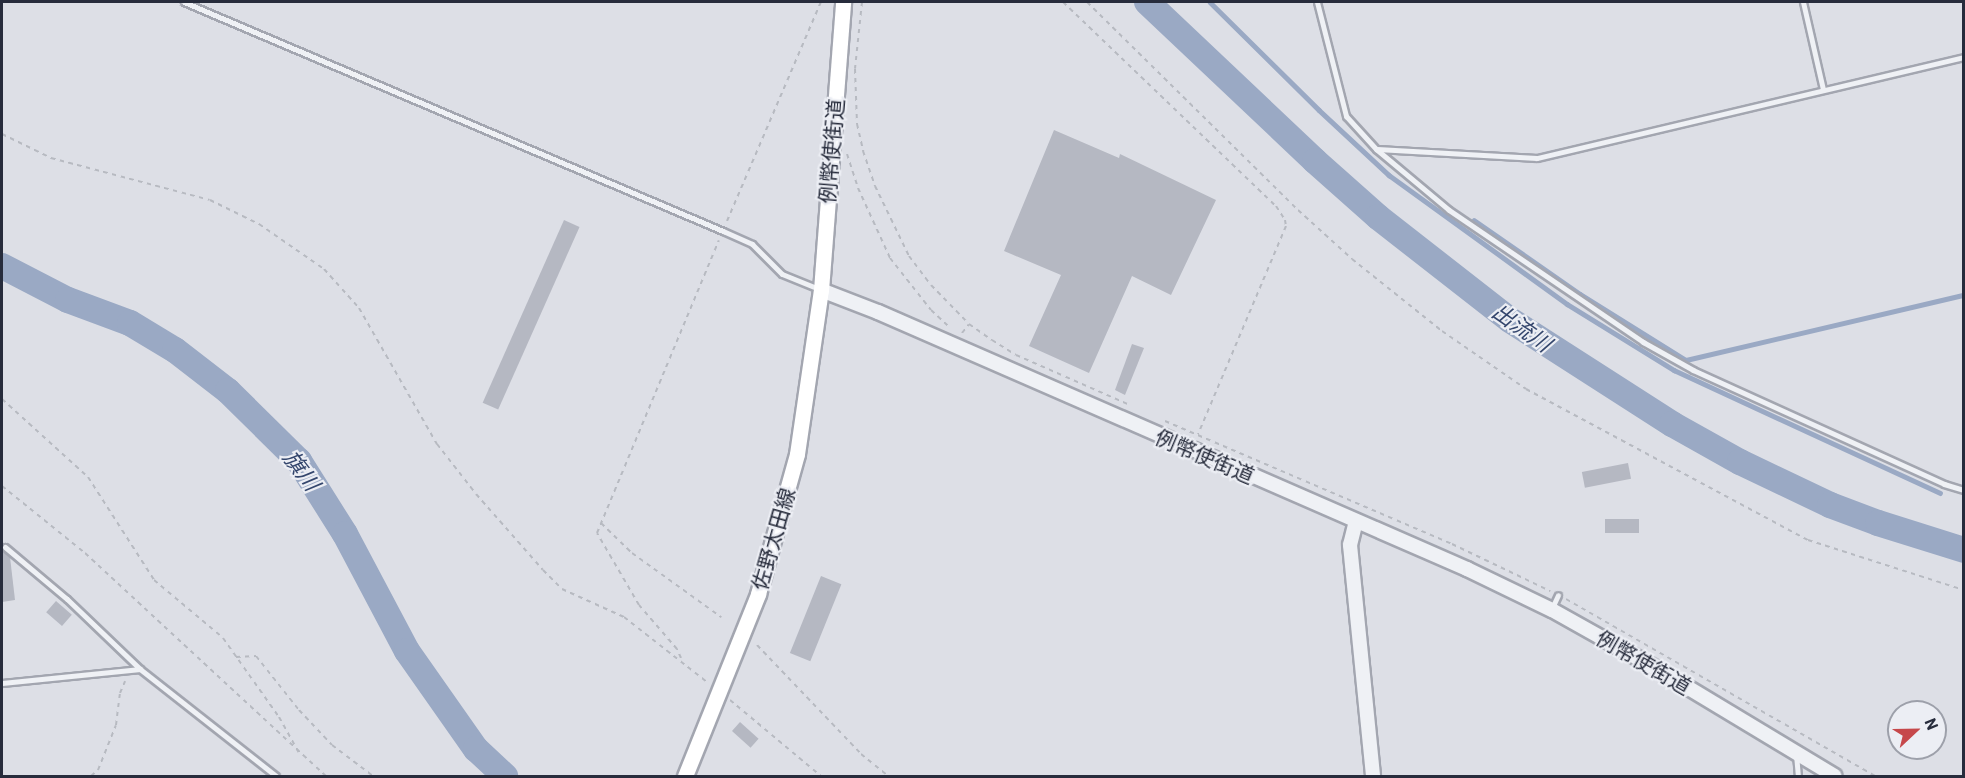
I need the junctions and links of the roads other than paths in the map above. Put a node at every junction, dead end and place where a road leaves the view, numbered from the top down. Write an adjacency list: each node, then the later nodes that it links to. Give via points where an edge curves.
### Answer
1 (184, 2): 8 (lane, via 752,244 782,274)
2 (843, 2): 8 (main road, 例幣使街道)
3 (1317, 2): 7 (lane, via 1346,116)
4 (1803, 2): 6 (lane)
5 (1964, 57): 6 (lane)
6 (1823, 89): 7 (lane, via 1537,159)
7 (1376, 149): 9 (lane, via 1449,210 1643,342 1693,370)
8 (821, 290): 10 (street, 例幣使街道); 18 (main road, 佐野太田線, via 803,420 787,496 758,594)
9 (1964, 490)
10 (1356, 521): 13 (street, 例幣使街道, via 1467,568); 19 (street, via 1350,545)
11 (5, 547): 14 (lane)
12 (1558, 595): 13 (lane)
13 (1552, 610): 16 (street, 例幣使街道)
14 (140, 669): 15 (lane); 17 (lane)
15 (2, 683)
16 (1796, 753): 20 (lane); 21 (street, 例幣使街道)
17 (276, 777)
18 (685, 777)
19 (1373, 777)
20 (1798, 777)
21 (1835, 777)

